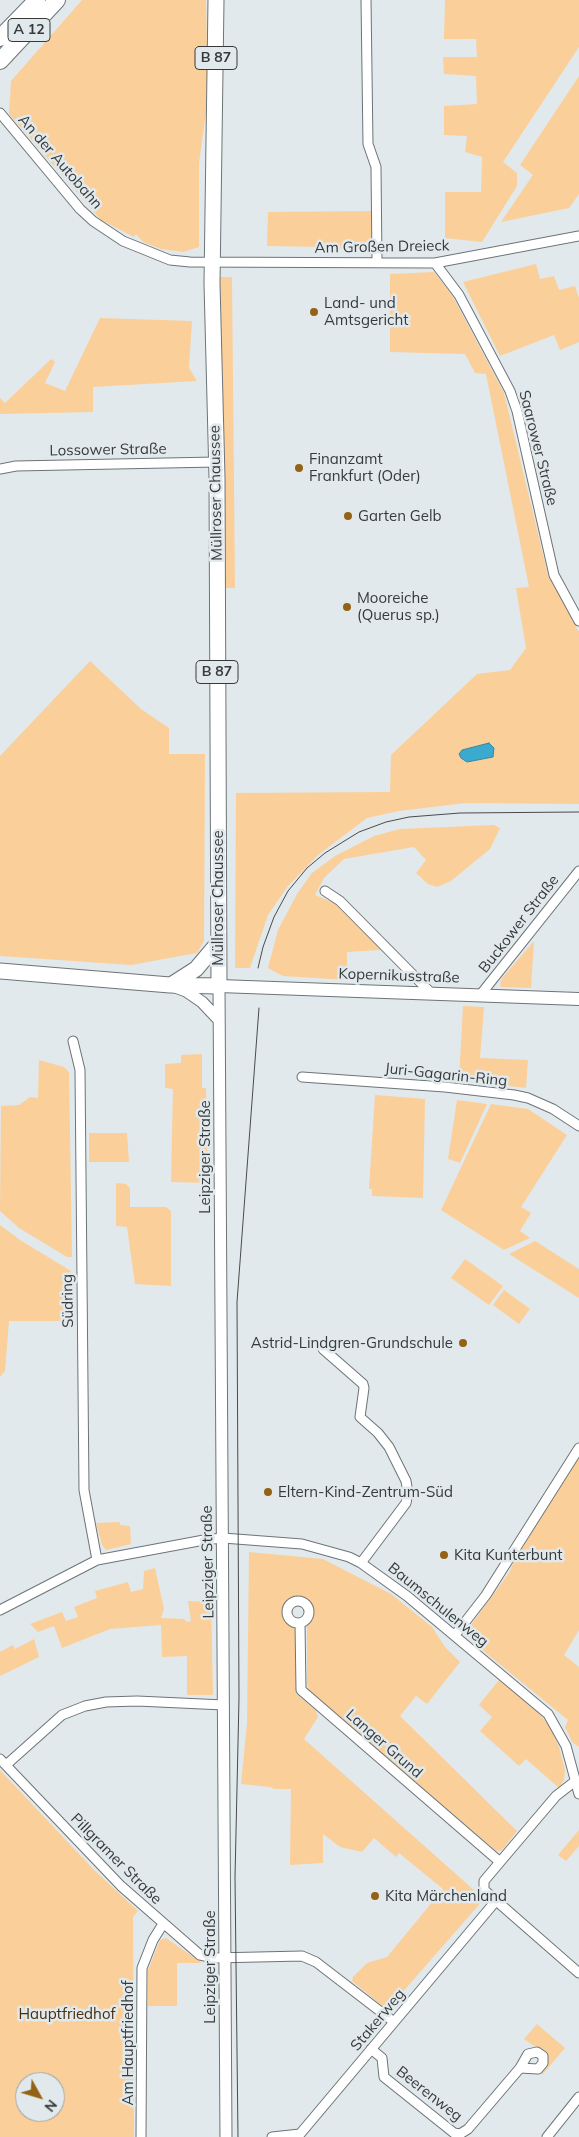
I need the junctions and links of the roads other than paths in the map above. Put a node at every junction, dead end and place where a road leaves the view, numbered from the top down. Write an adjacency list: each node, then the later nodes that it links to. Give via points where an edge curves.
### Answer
1 (37, 0): 5 (highway, A 12)
2 (57, 0): 6 (highway, A 12)
3 (216, 0): 9 (main road, Müllroser Chaussee / B 87)
4 (366, 0): 10 (street, via 368,144 376,167)
5 (0, 38)
6 (0, 61)
7 (0, 114): 9 (street, An der Autobahn, via 80,209 108,232 170,260)
8 (579, 236): 11 (street, Am Großen Dreieck)
9 (212, 262): 10 (street, Am Großen Dreieck); 12 (main road, Müllroser Chaussee / B 87)
10 (377, 262): 11 (street, Am Großen Dreieck)
11 (435, 263): 14 (street, Saarower Straße, via 459,295 510,391 554,575)
12 (216, 462): 13 (street, Lossower Straße); 17 (main road, Müllroser Chaussee / B 87)
13 (0, 469)
14 (579, 622)
15 (579, 871): 22 (street, Buckower Straße)
16 (325, 891): 21 (street, via 340,901)
17 (218, 943): 19 (main road, via 196,970); 20 (main road, Müllroser Chaussee / B 87)
18 (0, 971): 19 (main road)
19 (170, 985): 20 (main road); 24 (street, via 186,991 210,1008)
20 (219, 986): 21 (main road, Kopernikusstraße); 24 (street, Leipziger Straße)
21 (431, 993): 22 (main road, Kopernikusstraße)
22 (481, 994): 23 (main road, Kopernikusstraße)
23 (579, 999)
24 (219, 1020): 30 (street, Leipziger Straße)
25 (73, 1041): 31 (street, Südring, via 80,1070 84,1490)
26 (302, 1078): 27 (street, Juri-Gagarin-Ring, via 416,1084 528,1098)
27 (579, 1126)
28 (323, 1349): 32 (street, via 363,1384 360,1417 389,1447 406,1481 406,1503)
29 (579, 1448): 35 (street, via 486,1595)
30 (223, 1538): 31 (street); 32 (street, Baumschulenweg, via 310,1545); 36 (street, Leipziger Straße)
31 (97, 1560): 33 (street)
32 (361, 1563): 35 (street, Baumschulenweg)
33 (0, 1610)
34 (300, 1623): 40 (street, Langer Grund, via 301,1690)
35 (455, 1635): 38 (street, Baumschulenweg, via 548,1714 566,1746)
36 (224, 1705): 37 (street, via 136,1701 85,1706 62,1715); 43 (street, Leipziger Straße)
37 (3, 1762): 42 (street, Pillgramer Straße, via 121,1886)
38 (574, 1782): 39 (street, Baumschulenweg); 40 (street, via 556,1796)
39 (579, 1794)
40 (500, 1862): 41 (street, via 484,1881 484,1890)
41 (495, 1902): 44 (street); 45 (street, Stakerweg)
42 (163, 1924): 43 (street, Pillgramer Straße, via 200,1955); 49 (street, Am Hauptfriedhof, via 142,1968)
43 (225, 1957): 45 (street, Pillgramer Straße, via 302,1956 316,1962); 50 (street, Leipziger Straße)
44 (579, 1973)
45 (394, 2022): 46 (street, Stakerweg)
46 (372, 2049): 47 (street, Beerenweg, via 382,2058 384,2077 454,2133 460,2134 468,2129); 51 (street, Stakerweg, via 300,2134)
47 (520, 2068)
48 (579, 2097): 52 (street)
49 (141, 2137)
50 (226, 2137)
51 (272, 2137)
52 (547, 2137)

